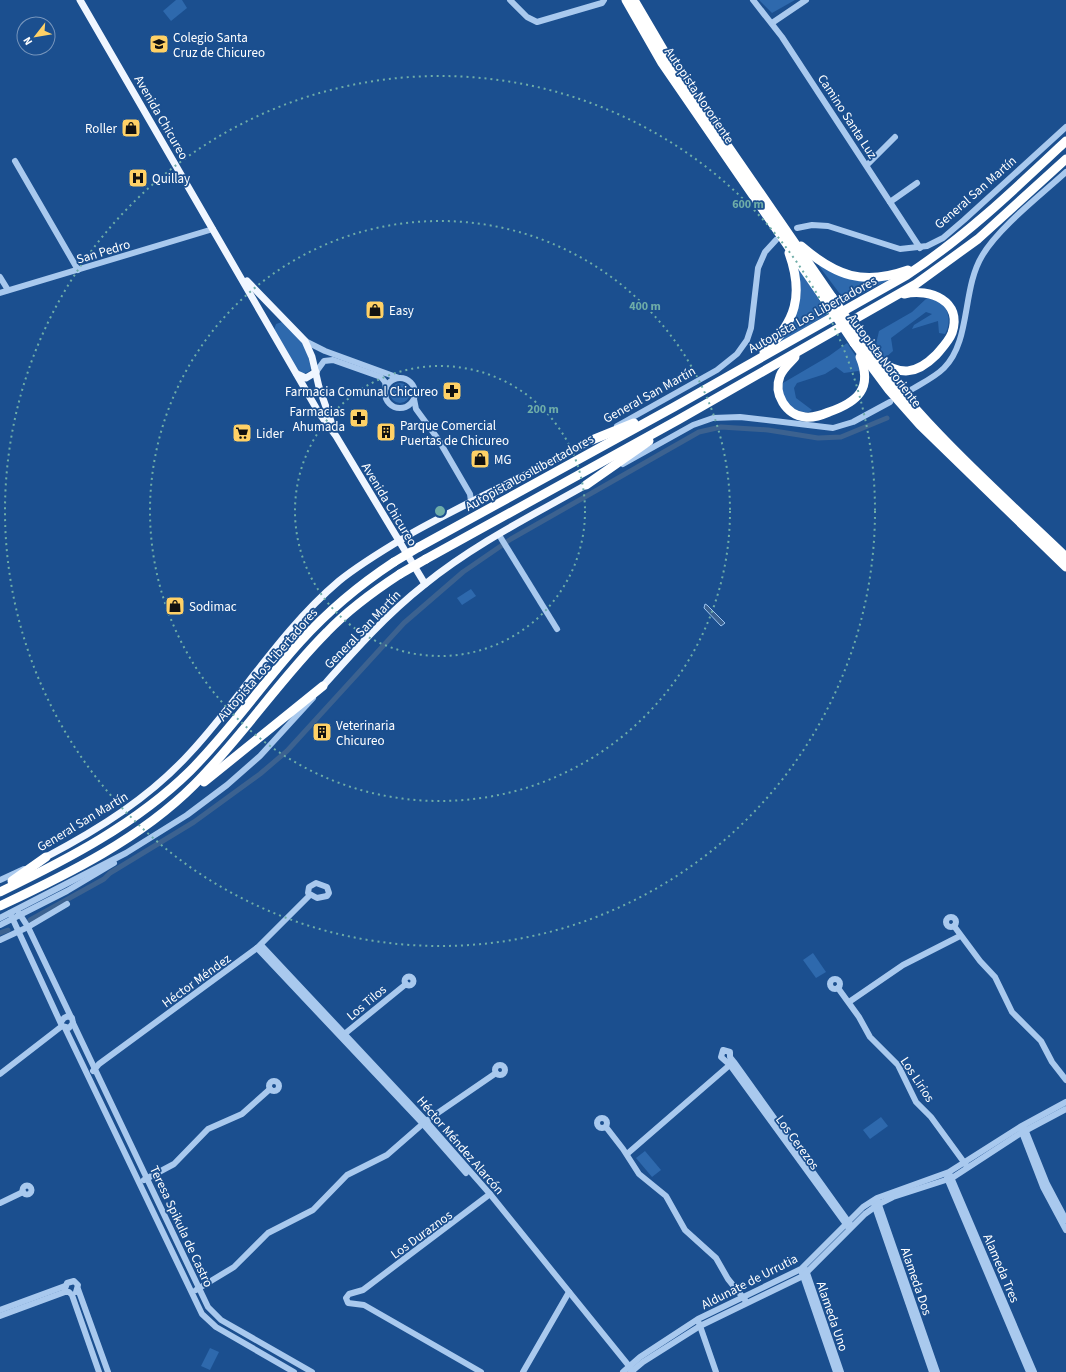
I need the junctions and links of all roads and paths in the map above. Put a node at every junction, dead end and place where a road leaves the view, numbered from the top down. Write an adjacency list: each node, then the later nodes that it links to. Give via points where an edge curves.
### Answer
1 (80, 0): 19 (main road, Avenida Chicureo)
2 (510, 0): 3 (street, via 534,21 548,20 602,3)
3 (604, 0)
4 (626, 0): 20 (highway, Autopista Nororiente, via 657,56)
5 (634, 0): 21 (highway, Autopista Nororiente, via 674,68)
6 (753, 0): 8 (street, Camino Santa Luz)
7 (806, 0): 8 (street)
8 (772, 23): 14 (street, Camino Santa Luz)
9 (1066, 127): 22 (street, General San Martín, via 948,234 933,244)
10 (895, 137): 14 (street)
11 (1066, 142): 23 (highway, Autopista Los Libertadores, via 981,219)
12 (1066, 160): 29 (highway, Autopista Los Libertadores, via 972,243 932,274)
13 (15, 161): 25 (street)
14 (867, 165): 17 (street, Camino Santa Luz)
15 (1066, 172): 42 (street, via 985,250 973,274 958,344 953,356 939,372)
16 (917, 183): 17 (street)
17 (890, 202): 22 (street, Camino Santa Luz)
18 (797, 228): 22 (street, General San Martín, via 812,225 828,226 890,247 905,250)
19 (213, 229): 24 (main road, Avenida Chicureo); 25 (street, San Pedro)
20 (777, 236): 30 (highway, Autopista Nororiente); 37 (highway, via 787,249 793,267 797,290 796,306 781,335); 50 (street, General San Martín, via 765,252 758,268 751,328 748,340 737,354 717,370)
21 (792, 238): 23 (highway, via 828,267 855,277 883,277); 30 (highway, Autopista Nororiente)
22 (920, 248)
23 (924, 264): 37 (highway, Autopista Los Libertadores)
24 (236, 267): 31 (main road, Avenida Chicureo); 32 (main road, Avenida Chicureo)
25 (78, 270): 27 (street, San Pedro)
26 (0, 277): 27 (street)
27 (8, 290): 28 (street, San Pedro)
28 (0, 293)
29 (897, 296): 35 (highway, Autopista Los Libertadores); 36 (highway, via 923,292 934,294 941,299 950,309 953,318 950,336 927,363 911,371 892,368)
30 (828, 297): 34 (highway, Autopista Nororiente, bridge)
31 (286, 321): 32 (main road, via 276,321 272,325); 33 (main road, Avenida Chicureo)
32 (272, 330): 39 (main road, Avenida Chicureo)
33 (305, 341): 38 (main road, Avenida Chicureo); 40 (street, via 324,351)
34 (857, 341): 35 (highway, via 865,371 862,390 849,404 812,417 800,416 788,409 778,390 782,372); 36 (highway, Autopista Nororiente); 56 (highway, Autopista Nororiente, via 889,390 920,426)
35 (802, 350): 48 (highway, Autopista Los Libertadores)
36 (869, 351): 55 (highway, Autopista Nororiente, via 920,416)
37 (747, 365): 46 (highway, Autopista Los Libertadores)
38 (316, 372): 39 (main road, via 307,378); 41 (street, via 324,361 333,360 378,376 383,379); 49 (main road, Avenida Chicureo)
39 (297, 374): 49 (main road, Avenida Chicureo, via 325,423)
40 (399, 378): 41 (street); 43 (street, via 412,384 415,390)
41 (386, 388): 45 (street, via 386,397 391,404 399,408)
42 (908, 391)
43 (414, 399): 45 (street); 47 (street)
44 (890, 402): 51 (street, General San Martín, via 838,427 740,417 706,420)
45 (405, 407): 47 (street)
46 (674, 407): 50 (highway); 63 (highway, Autopista Los Libertadores, bridge, via 419,547 357,588 315,626 205,755 163,796 136,817 95,842)
47 (418, 412): 52 (street, via 438,439)
48 (678, 420): 51 (highway); 60 (highway, Autopista Los Libertadores, bridge, via 426,559 358,604 327,631 214,764)
49 (336, 436): 54 (main road, Avenida Chicureo)
50 (592, 440): 52 (main road, General San Martín, via 516,480)
51 (586, 485): 53 (main road, General San Martín)
52 (473, 498): 54 (main road, General San Martín)
53 (499, 535): 57 (main road, General San Martín, via 451,564); 58 (street)
54 (399, 541): 57 (main road, Avenida Chicureo); 61 (main road, General San Martín, via 358,567 325,594 200,742 164,779 110,821)
55 (1066, 557)
56 (1066, 567)
57 (425, 584): 59 (main road, General San Martín, via 384,620)
58 (557, 629)
59 (323, 686): 60 (highway); 67 (street, General San Martín, via 274,742 232,781 178,821 126,853)
60 (173, 805): 66 (highway, Autopista Los Libertadores, via 100,854)
61 (46, 858): 62 (street, General San Martín); 63 (highway)
62 (0, 880)
63 (0, 890)
64 (310, 894): 76 (street, Héctor Méndez)
65 (66, 904): 72 (street)
66 (0, 906)
67 (19, 912): 68 (street, General San Martín); 72 (street, Teresa Spikula de Castro)
68 (11, 916): 69 (street, General San Martín); 70 (street, General San Martín); 73 (street, Teresa Spikula de Castro)
69 (0, 918)
70 (0, 925)
71 (954, 926): 74 (street)
72 (28, 927): 73 (street); 80 (street, Teresa Spikula de Castro)
73 (17, 932): 75 (street); 81 (street, Teresa Spikula de Castro)
74 (960, 936): 79 (street, via 903,965); 89 (street, via 995,977 1012,1012 1042,1041 1052,1062)
75 (0, 940)
76 (259, 947): 82 (street, Héctor Méndez Alarcón); 85 (street, Héctor Méndez)
77 (406, 984): 82 (street, Los Tilos)
78 (838, 988): 79 (street, Los Lirios)
79 (849, 1002): 97 (street, Los Lirios, via 870,1037 898,1065 916,1102 931,1117)
80 (72, 1020): 81 (street, via 65,1017); 81 (street, via 70,1028); 83 (street, Teresa Spikula de Castro)
81 (63, 1025): 84 (street, Teresa Spikula de Castro); 87 (street)
82 (343, 1036): 93 (street, Héctor Méndez Alarcón)
83 (84, 1043): 84 (street); 85 (street, Teresa Spikula de Castro)
84 (73, 1048): 88 (street, Teresa Spikula de Castro)
85 (95, 1069): 88 (street, Héctor Méndez); 99 (street, Teresa Spikula de Castro)
86 (496, 1073): 93 (street)
87 (0, 1074)
88 (88, 1075): 100 (street, Teresa Spikula de Castro)
89 (1066, 1080)
90 (270, 1089): 99 (street, via 242,1114 208,1129 174,1164)
91 (1066, 1102): 95 (street, Aldunate de Urrutia)
92 (1066, 1109): 95 (street, Aldunate de Urrutia)
93 (424, 1122): 102 (street, Héctor Méndez Alarcón); 109 (street, via 387,1155 347,1175 312,1210 268,1233 234,1267)
94 (606, 1127): 96 (street)
95 (1023, 1129): 97 (street, Aldunate de Urrutia); 105 (street); 107 (street, via 1043,1187)
96 (627, 1154): 106 (street, Los Cerezos, via 730,1061); 115 (street, via 639,1174 666,1196 685,1230 713,1255)
97 (966, 1166): 98 (street, Aldunate de Urrutia)
98 (948, 1176): 103 (street, Aldunate de Urrutia); 132 (street, Alameda Tres); 133 (street, Alameda Tres)
99 (147, 1179): 100 (street); 109 (street, Teresa Spikula de Castro)
100 (139, 1183): 113 (street, Teresa Spikula de Castro)
101 (23, 1192): 104 (street)
102 (489, 1196): 111 (street, Los Duraznos); 114 (street, Héctor Méndez Alarcón)
103 (876, 1202): 106 (street, Aldunate de Urrutia); 130 (street, Alameda Dos); 131 (street, Alameda Dos)
104 (0, 1203)
105 (1066, 1220)
106 (849, 1226): 108 (street, Aldunate de Urrutia)
107 (1066, 1230)
108 (804, 1271): 115 (street, Aldunate de Urrutia); 128 (street, Alameda Uno); 129 (street, Alameda Uno)
109 (199, 1288): 113 (street); 121 (street, Teresa Spikula de Castro, via 208,1307 217,1317)
110 (78, 1289): 112 (street); 112 (street, via 78,1284 74,1281 68,1282); 123 (street)
111 (363, 1290): 116 (street, via 360,1298); 116 (street, Los Duraznos, via 349,1294 346,1299 350,1304)
112 (68, 1291): 117 (street); 118 (street); 122 (street)
113 (191, 1293): 124 (street, Teresa Spikula de Castro, via 202,1314 212,1325)
114 (568, 1294): 120 (street, Héctor Méndez Alarcón); 126 (street)
115 (745, 1300): 119 (street, Aldunate de Urrutia)
116 (364, 1305): 125 (street, Los Duraznos)
117 (0, 1310)
118 (0, 1316)
119 (699, 1322): 120 (street, Aldunate de Urrutia); 127 (street)
120 (629, 1370)
121 (309, 1371)
122 (99, 1372)
123 (108, 1372)
124 (294, 1372)
125 (481, 1372)
126 (523, 1372)
127 (716, 1372)
128 (836, 1372)
129 (842, 1372)
130 (932, 1372)
131 (937, 1372)
132 (1029, 1372)
133 (1034, 1372)

